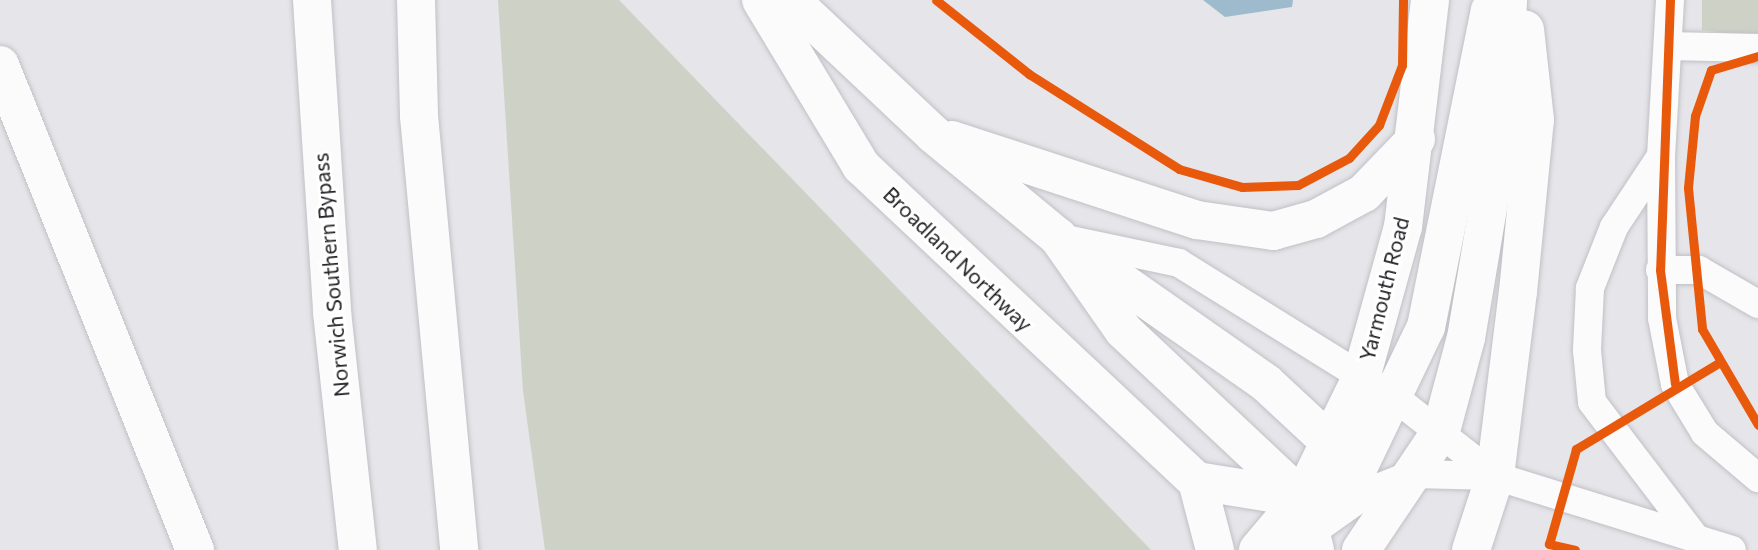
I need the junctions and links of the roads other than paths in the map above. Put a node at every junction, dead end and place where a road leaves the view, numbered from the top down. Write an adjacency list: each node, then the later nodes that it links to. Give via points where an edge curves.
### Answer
1 (312, 0): 32 (highway, Norwich Southern Bypass, via 332,312)
2 (416, 0): 33 (highway, via 419,116)
3 (761, 0): 27 (highway, Broadland Northway, via 861,166)
4 (791, 0): 14 (highway)
5 (1430, 0): 15 (highway, Yarmouth Road)
6 (1492, 0): 22 (highway, via 1426,327)
7 (1508, 0): 23 (highway, Yarmouth Road, via 1501,131 1466,338)
8 (1522, 0): 25 (highway, via 1535,120)
9 (1670, 0): 10 (lane)
10 (1668, 46): 11 (lane); 16 (lane)
11 (1758, 48)
12 (0, 65): 20 (highway)
13 (0, 132): 20 (highway)
14 (933, 134): 15 (highway, via 1197,220 1273,231 1316,219 1364,193); 17 (highway)
15 (1416, 139): 21 (highway, Yarmouth Road, via 1403,227)
16 (1661, 156): 18 (lane); 30 (lane, via 1614,227 1590,288 1587,350 1592,402)
17 (1058, 237): 21 (lane, via 1180,263); 28 (highway, via 1266,383); 29 (highway, via 1123,330)
18 (1660, 270): 19 (lane, via 1699,270); 26 (lane, via 1675,384 1705,433)
19 (1758, 304)
20 (105, 325): 31 (highway)
21 (1361, 378): 22 (lane); 28 (highway, Yarmouth Road)
22 (1394, 397): 23 (lane); 28 (highway)
23 (1441, 431): 24 (highway, Yarmouth Road); 25 (lane)
24 (1413, 474): 25 (lane); 28 (highway, Yarmouth Road)
25 (1495, 476): 30 (lane); 38 (highway)
26 (1758, 478)
27 (1197, 481): 29 (highway); 34 (highway)
28 (1366, 495): 29 (highway, Yarmouth Road); 29 (lane); 37 (highway, Yarmouth Road)
29 (1311, 526): 35 (highway, Yarmouth Road); 36 (lane)
30 (1695, 537): 39 (lane)
31 (195, 550)
32 (358, 550)
33 (459, 550)
34 (1215, 550)
35 (1258, 550)
36 (1271, 550)
37 (1361, 550)
38 (1471, 550)
39 (1732, 550)

